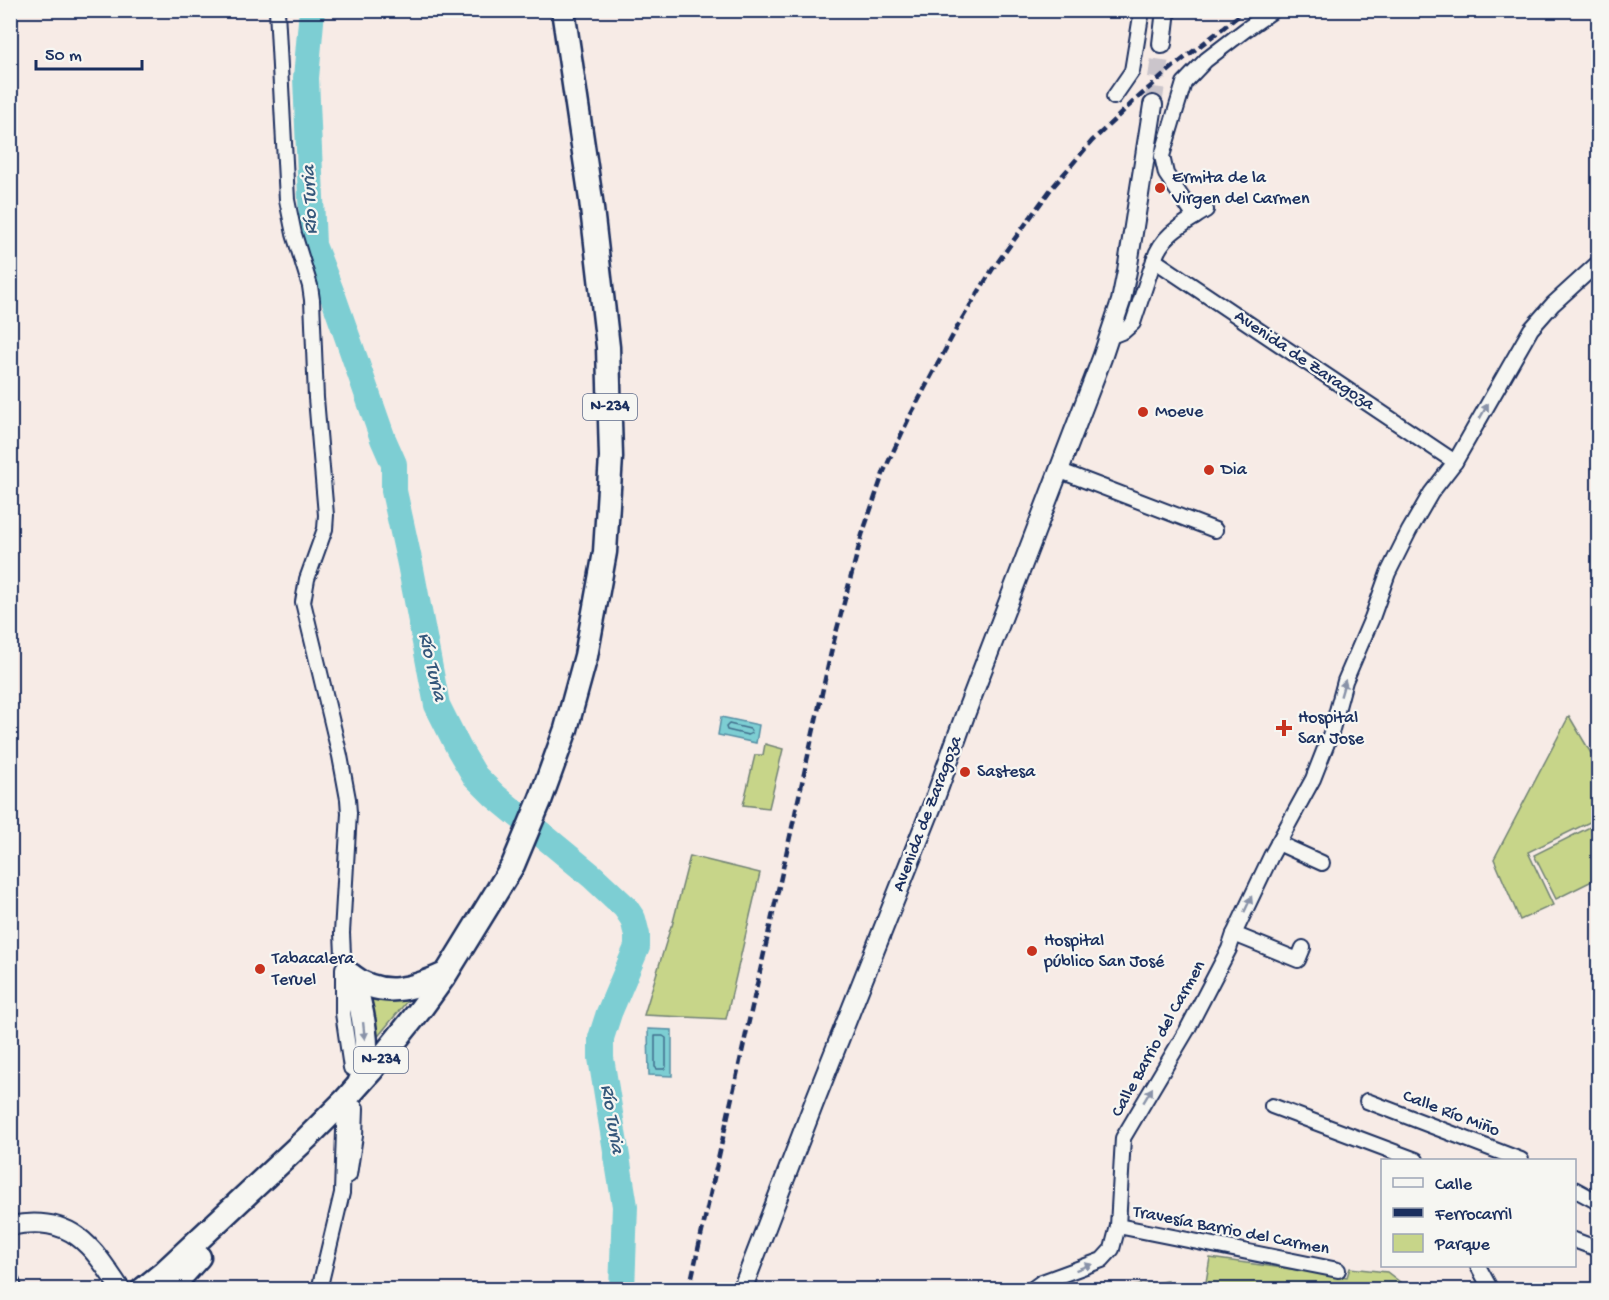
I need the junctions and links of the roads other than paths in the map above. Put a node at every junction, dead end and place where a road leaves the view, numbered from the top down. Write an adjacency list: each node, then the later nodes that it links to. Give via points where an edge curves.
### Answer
1 (278, 10): 19 (street, via 287,200 312,300 326,515 303,602 348,799 343,910)
2 (563, 10): 20 (highway, N-234, via 608,347 611,458 604,552 586,656 541,798 513,865)
3 (1142, 10): 7 (street, via 1132,70)
4 (1166, 10): 6 (main road)
5 (1274, 10): 9 (street, via 1206,60 1184,83 1162,156 1166,174 1201,213 1172,232 1157,249)
6 (1162, 44)
7 (1114, 97)
8 (1153, 105): 11 (main road, Avenida de Zaragoza, via 1127,272)
9 (1154, 260): 11 (street, via 1133,323); 12 (street, Avenida de Zaragoza)
10 (1599, 263): 12 (street, Calle Barrio del Carmen, one-way to 10, via 1531,329)
11 (1109, 337): 13 (main road, Avenida de Zaragoza)
12 (1455, 462): 15 (street, Calle Barrio del Carmen, one-way to 12, via 1323,756 1345,681 1388,573 1431,493)
13 (1058, 470): 14 (street); 40 (main road, Avenida de Zaragoza, via 934,801)
14 (1215, 530)
15 (1278, 843): 16 (street); 17 (street, Calle Barrio del Carmen, one-way to 15)
16 (1323, 863)
17 (1234, 934): 18 (street, via 1298,960); 29 (street, Calle Barrio del Carmen, one-way to 17, via 1123,1138 1187,1030)
18 (1303, 948)
19 (347, 965): 20 (highway, via 363,983 392,989 407,989); 21 (highway, via 357,989 366,1049 365,1068)
20 (446, 974): 21 (highway, N-234)
21 (352, 1091): 36 (highway, N-234); 39 (street, via 342,1193)
22 (1367, 1101): 25 (street, Calle Río Miño)
23 (1272, 1106): 24 (street)
24 (1411, 1159)
25 (1516, 1159)
26 (1576, 1190): 27 (street)
27 (1599, 1202)
28 (10, 1226): 35 (main road, via 35,1223 73,1232 97,1254)
29 (1118, 1226): 33 (street, Travesía Barrio del Carmen); 41 (street, Calle Barrio del Carmen, one-way to 29, via 1042,1282 1102,1260 1112,1249)
30 (1576, 1240): 31 (street)
31 (1599, 1250)
32 (1479, 1267): 42 (street)
33 (1338, 1270)
34 (10, 1276): 37 (street)
35 (116, 1282)
36 (163, 1284): 38 (highway)
37 (15, 1290)
38 (142, 1290)
39 (319, 1290)
40 (742, 1290)
41 (1031, 1290)
42 (1491, 1290)

